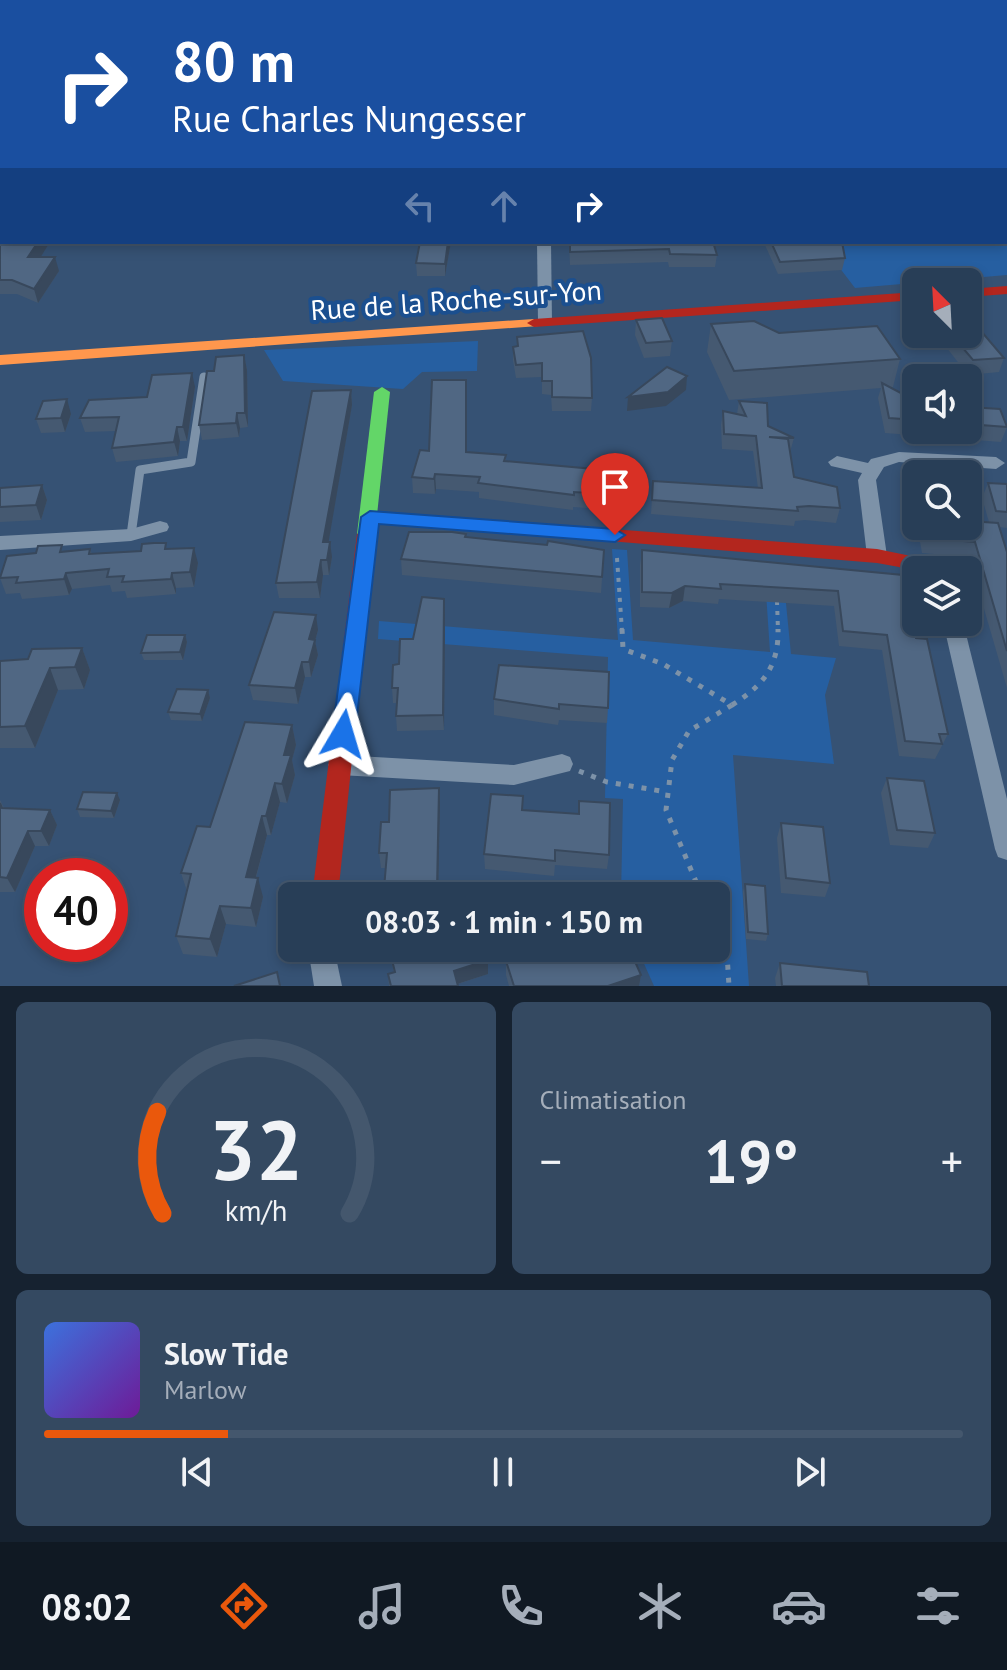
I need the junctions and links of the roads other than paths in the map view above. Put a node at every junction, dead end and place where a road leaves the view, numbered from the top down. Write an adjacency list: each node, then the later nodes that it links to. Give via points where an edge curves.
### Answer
1 (544, 244): 5 (street)
2 (1007, 290): 3 (main road)
3 (982, 292)
4 (902, 297): 5 (main road, Rue de la Roche-sur-Yon)
5 (545, 322): 6 (main road, Rue de la Roche-sur-Yon)
6 (0, 360)
7 (204, 377): 14 (lane, via 191,462 140,470)
8 (382, 392): 12 (main road)
9 (837, 462): 11 (street)
10 (996, 463): 11 (street, via 899,457)
11 (871, 469): 16 (street, via 867,480)
12 (370, 517): 16 (main road); 20 (main road)
13 (160, 527): 14 (street)
14 (131, 535): 15 (street)
15 (0, 543)
16 (877, 556): 17 (main road)
17 (902, 561)
18 (956, 636): 21 (street)
19 (562, 764): 20 (street, via 514,775)
20 (340, 765): 22 (main road)
21 (1007, 849)
22 (327, 882)
23 (324, 962): 24 (street)
24 (328, 986)

